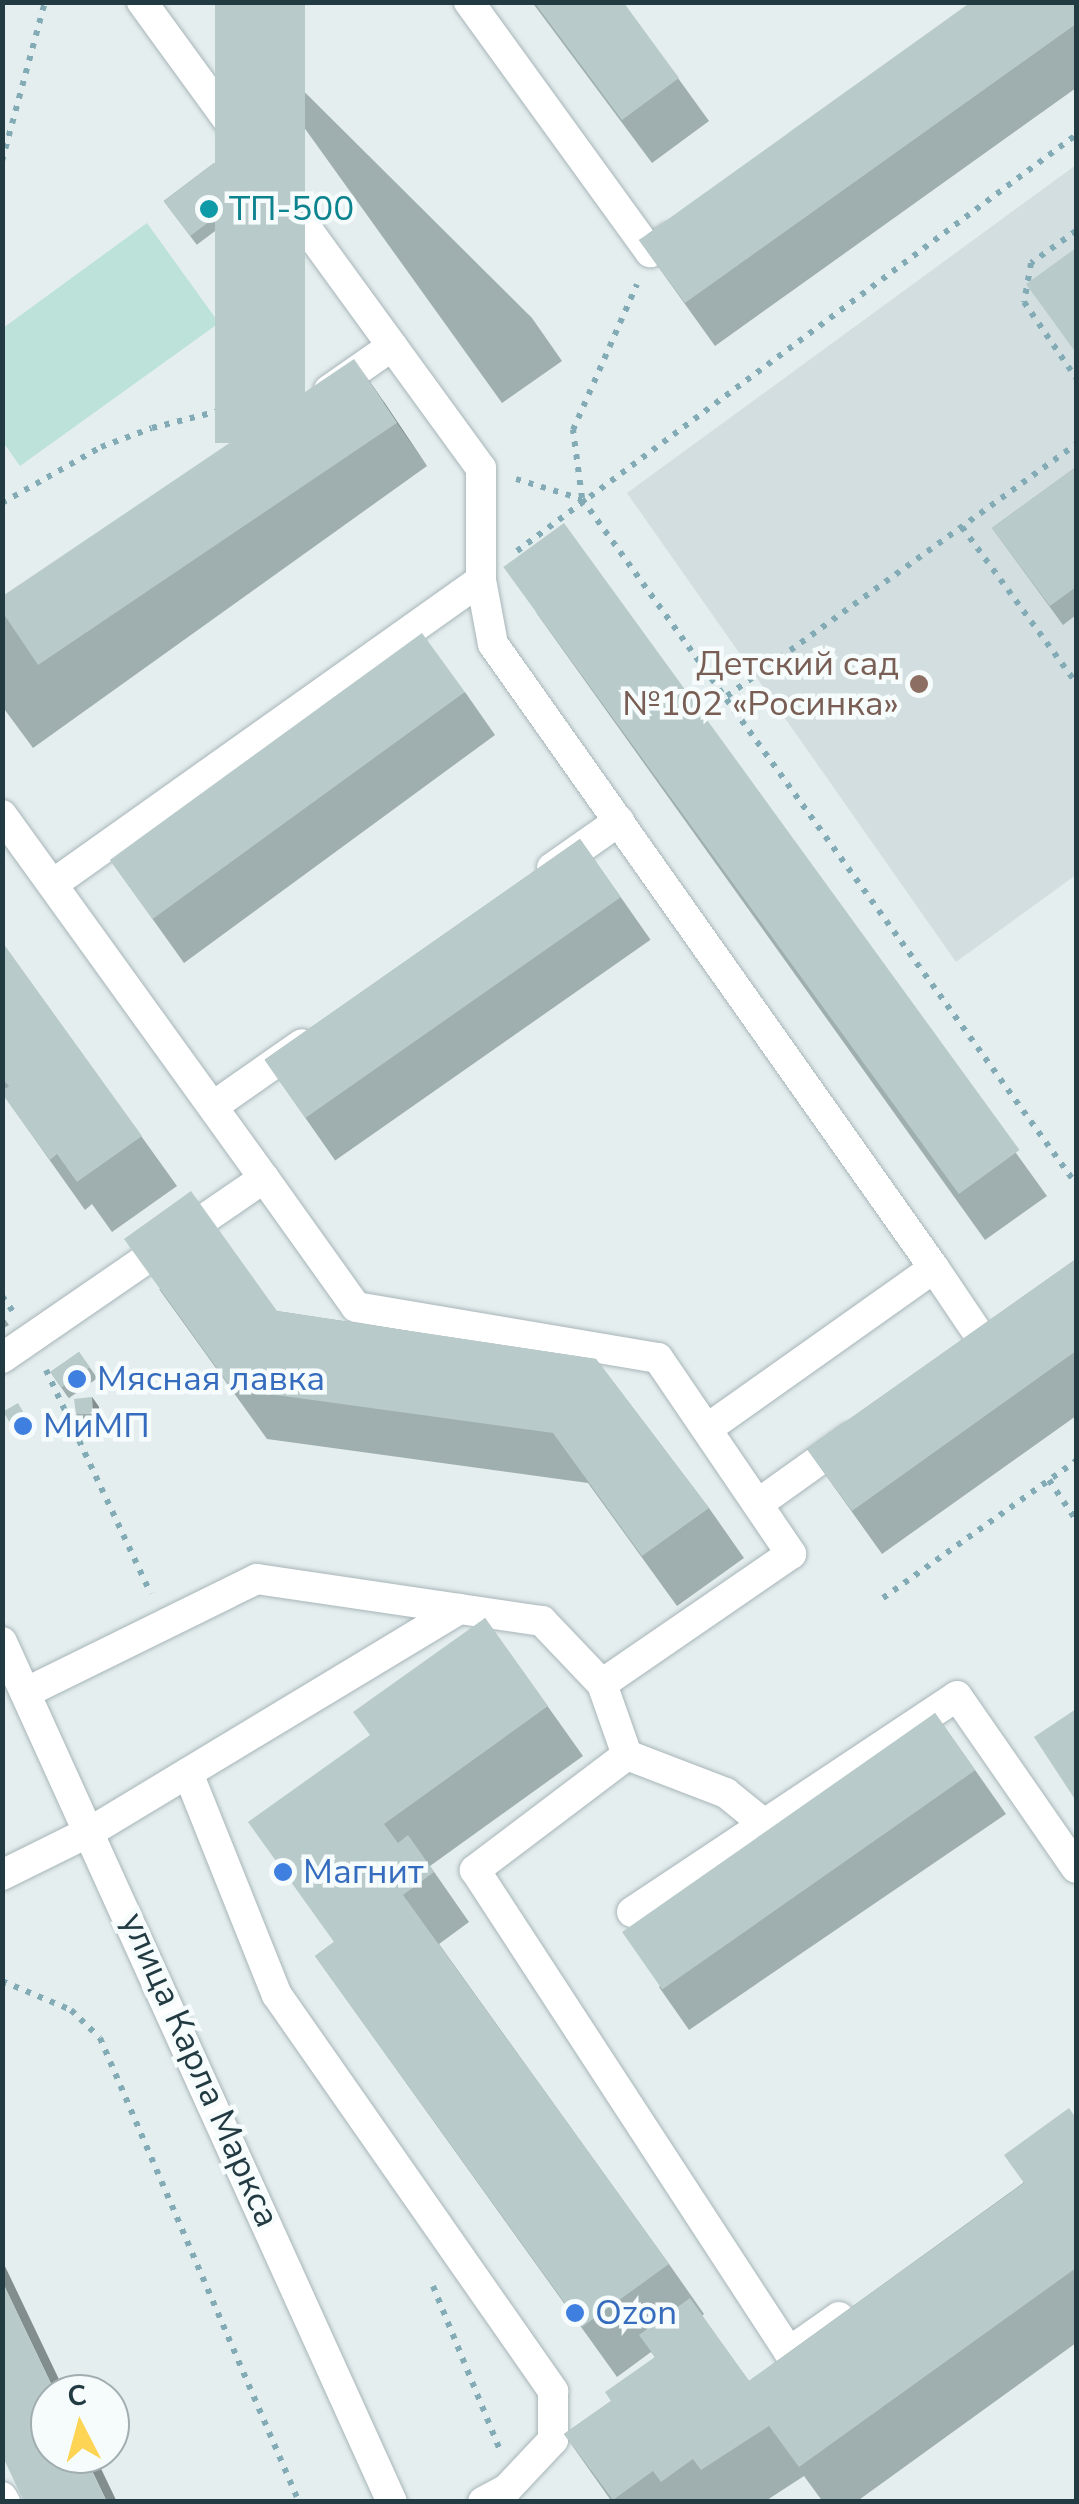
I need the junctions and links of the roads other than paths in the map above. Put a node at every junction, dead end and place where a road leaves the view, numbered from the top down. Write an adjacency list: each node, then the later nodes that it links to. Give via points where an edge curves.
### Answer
1 (142, 2): 4 (street)
2 (470, 2): 3 (street, via 650,252)
3 (702, 214)
4 (392, 346): 5 (street); 6 (street, via 481,468)
5 (308, 406)
6 (480, 580): 8 (street, via 493,644); 9 (street)
7 (2, 814): 9 (street)
8 (619, 821): 10 (street); 14 (street)
9 (53, 884): 12 (street)
10 (522, 889)
11 (328, 1026): 12 (street)
12 (215, 1105): 13 (street)
13 (264, 1178): 17 (street); 20 (street, via 356,1307 658,1358)
14 (934, 1268): 16 (street); 20 (street)
15 (1015, 1320): 16 (street)
16 (984, 1342): 18 (street)
17 (2, 1358)
18 (952, 1365)
19 (871, 1423): 21 (street)
20 (707, 1428): 21 (street)
21 (758, 1504): 24 (street, via 790,1554)
22 (459, 1609): 24 (street, via 542,1621); 25 (street, via 257,1579); 27 (street)
23 (2, 1642): 25 (street, улица Карла Маркса)
24 (602, 1684): 26 (street)
25 (27, 1692): 29 (street, улица Карла Маркса)
26 (627, 1754): 28 (street, via 726,1792); 33 (street, via 475,1870 789,2352)
27 (188, 1773): 29 (street); 35 (street, via 278,1995 553,2390 553,2440)
28 (764, 1824): 30 (street, via 957,1696); 32 (street)
29 (93, 1830): 31 (street); 34 (street, улица Карла Маркса)
30 (1076, 1868)
31 (2, 1875)
32 (632, 1912)
33 (869, 2297)
34 (392, 2502)
35 (483, 2502)

